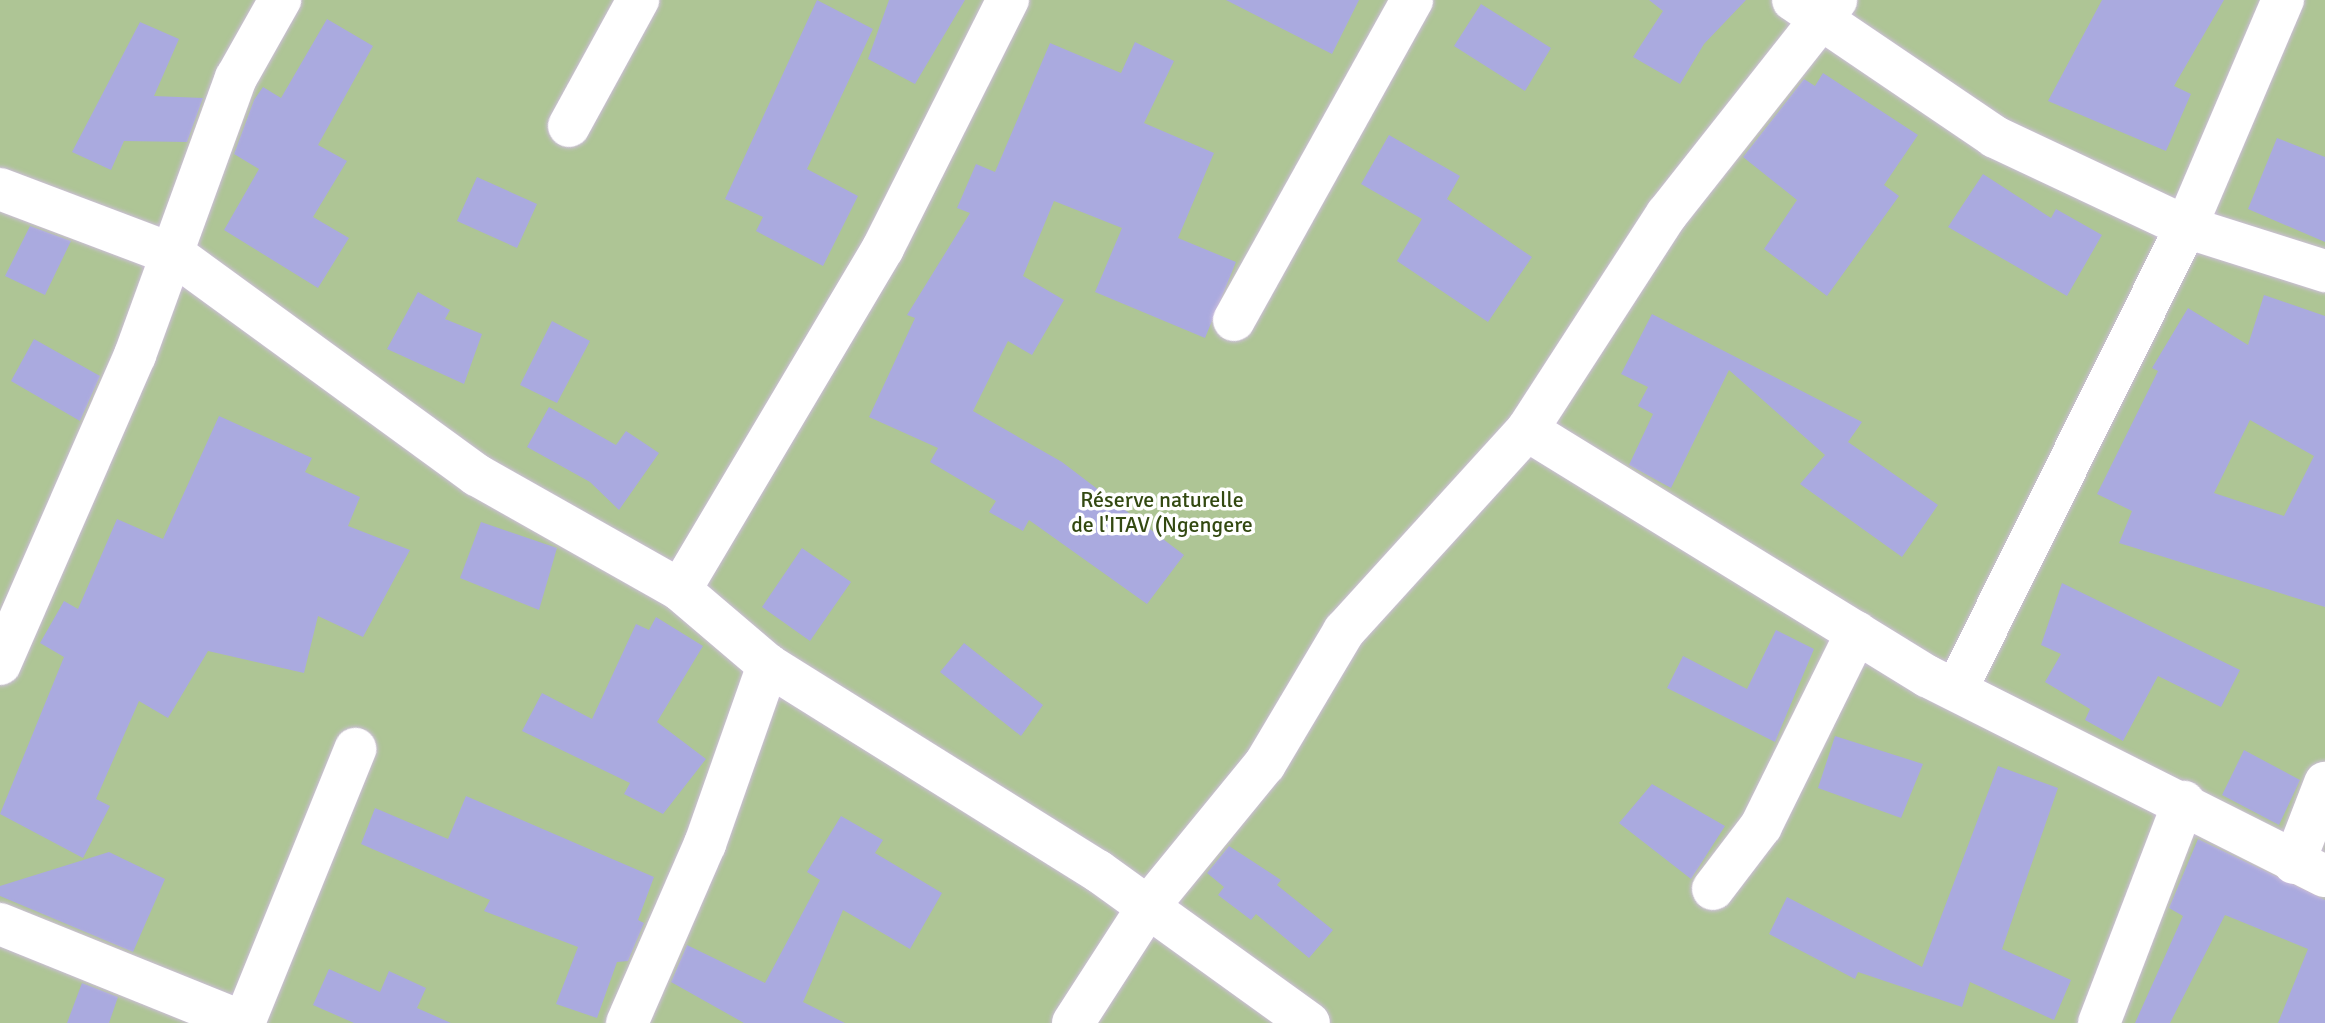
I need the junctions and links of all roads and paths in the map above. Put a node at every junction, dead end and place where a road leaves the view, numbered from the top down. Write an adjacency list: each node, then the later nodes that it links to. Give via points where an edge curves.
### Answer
1 (280, 0): 10 (street, via 236,78)
2 (638, 0): 7 (street)
3 (1008, 0): 14 (street, via 883,248)
4 (1412, 0): 12 (street)
5 (2283, 0): 9 (street)
6 (1817, 7): 9 (street, via 1995,137); 13 (street, via 1667,214)
7 (569, 126)
8 (0, 189): 10 (street)
9 (2186, 227): 11 (street); 18 (street)
10 (175, 255): 14 (street, via 477,475); 16 (street)
11 (2325, 271)
12 (1234, 320)
13 (1527, 430): 15 (street); 24 (street, via 1344,631 1265,764)
14 (680, 590): 17 (street)
15 (1857, 632): 18 (street); 23 (street, via 1761,826)
16 (0, 664)
17 (768, 665): 24 (street); 27 (street, via 705,844)
18 (1956, 690): 21 (street)
19 (355, 749): 26 (street)
20 (2325, 783): 22 (street)
21 (2184, 802): 22 (street); 30 (street)
22 (2310, 870)
23 (1713, 889)
24 (1147, 908): 28 (street); 29 (street)
25 (0, 924): 26 (street)
26 (244, 1023)
27 (627, 1023)
28 (1073, 1023)
29 (1309, 1023)
30 (2099, 1023)

